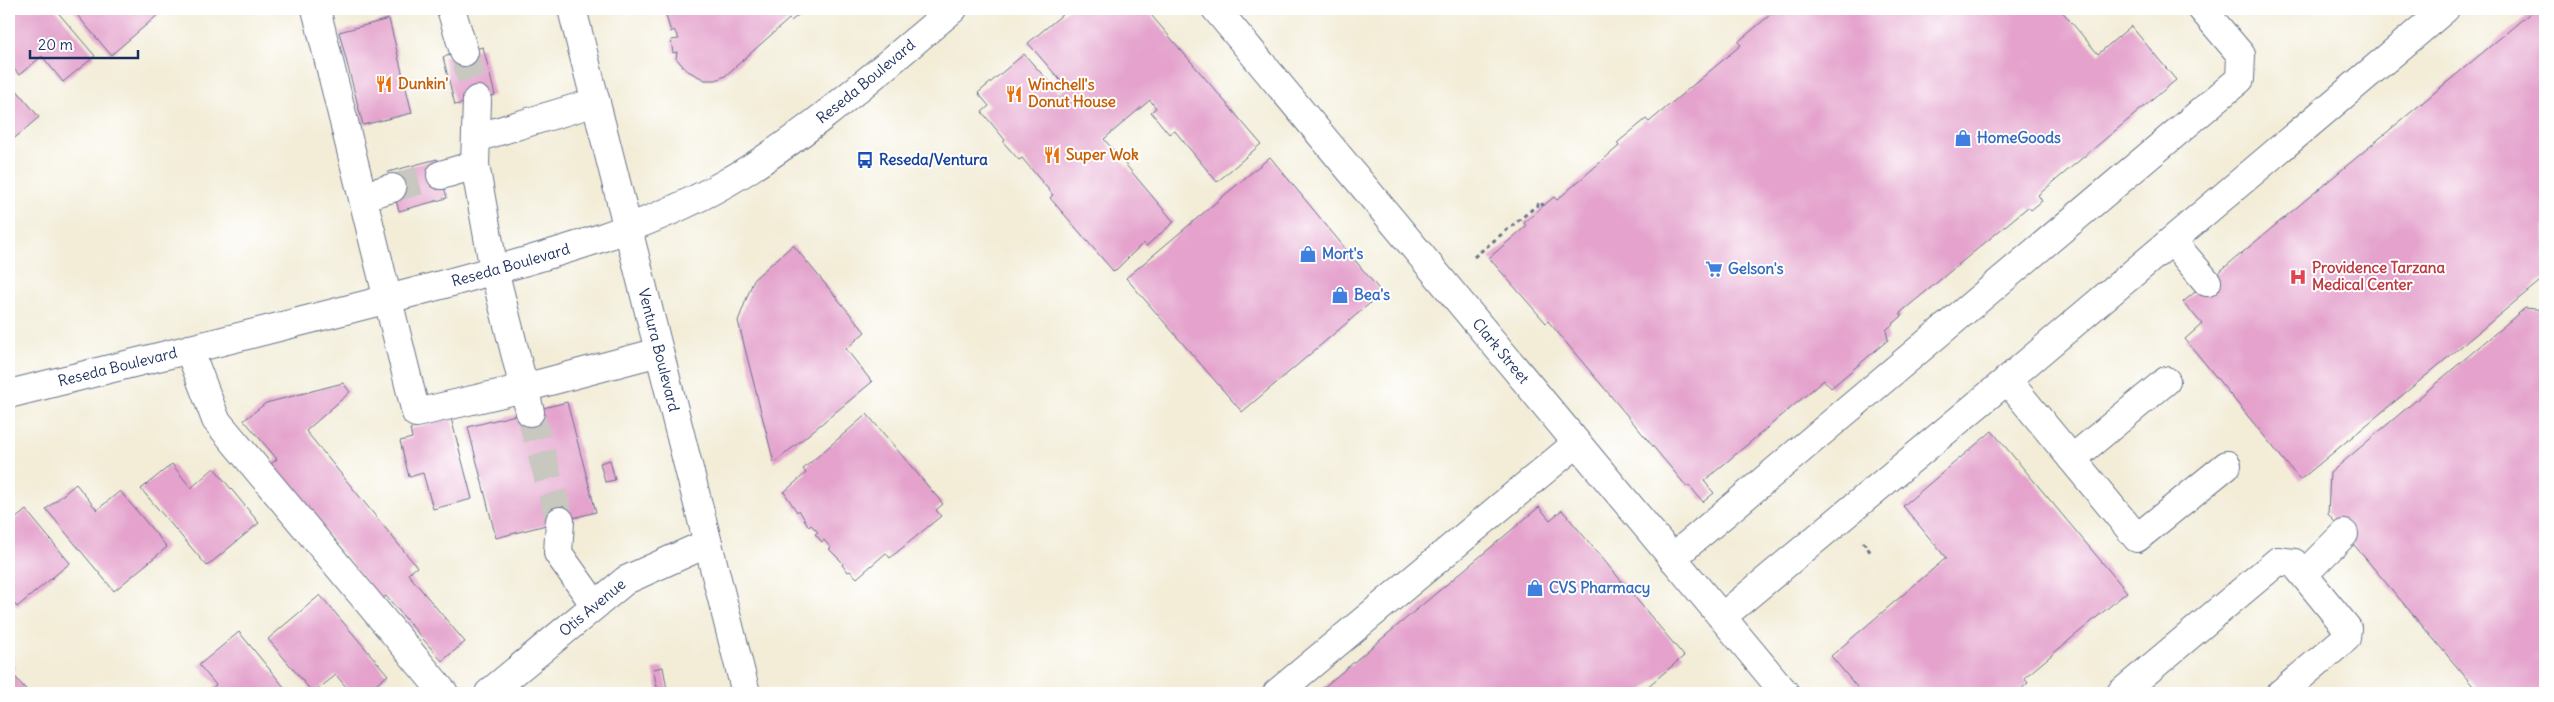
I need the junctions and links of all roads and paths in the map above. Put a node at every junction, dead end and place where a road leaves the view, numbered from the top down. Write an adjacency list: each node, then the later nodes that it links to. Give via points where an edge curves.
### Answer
1 (316, 9): 15 (main road)
2 (451, 9): 8 (main road)
3 (572, 9): 10 (main road, Ventura Boulevard)
4 (953, 9): 17 (main road, Reseda Boulevard, via 781,146 727,182)
5 (1216, 9): 29 (main road, Clark Street)
6 (2202, 9): 35 (main road, via 2241,55 2240,79)
7 (2445, 9): 18 (main road)
8 (464, 52)
9 (477, 100): 11 (main road)
10 (596, 102): 11 (main road); 17 (main road, Ventura Boulevard)
11 (476, 138): 12 (main road)
12 (475, 165): 13 (main road); 20 (main road)
13 (441, 175)
14 (392, 188): 15 (main road)
15 (364, 196): 22 (main road)
16 (1543, 206): 19 (path, via 1541,202)
17 (628, 227): 20 (main road, Reseda Boulevard); 24 (main road, Ventura Boulevard)
18 (2172, 241): 21 (main road); 25 (main road)
19 (1474, 258)
20 (494, 270): 22 (main road, Reseda Boulevard); 28 (main road)
21 (2207, 282)
22 (389, 299): 23 (main road, Reseda Boulevard); 28 (main road, via 416,413)
23 (188, 349): 27 (main road, Reseda Boulevard); 39 (main road, via 216,420)
24 (659, 352): 28 (main road); 34 (main road, Ventura Boulevard)
25 (2007, 380): 30 (main road); 38 (main road)
26 (2166, 382): 30 (main road)
27 (9, 394)
28 (527, 400)
29 (1577, 443): 35 (main road, Clark Street); 42 (main road)
30 (2072, 459): 31 (main road, via 2137,538)
31 (2227, 465)
32 (560, 521): 37 (main road, via 558,553)
33 (2344, 534): 36 (main road)
34 (708, 543): 37 (main road, Otis Avenue, via 635,575); 41 (main road, Ventura Boulevard)
35 (1672, 558): 38 (main road, Clark Street)
36 (2304, 574): 44 (main road, via 2294,562 2278,562); 45 (main road, via 2347,628 2346,638)
37 (596, 605): 40 (main road, Otis Avenue)
38 (1722, 617): 43 (main road, Clark Street)
39 (444, 693)
40 (489, 693)
41 (746, 693)
42 (1277, 693)
43 (1783, 693)
44 (2122, 693)
45 (2281, 693)

